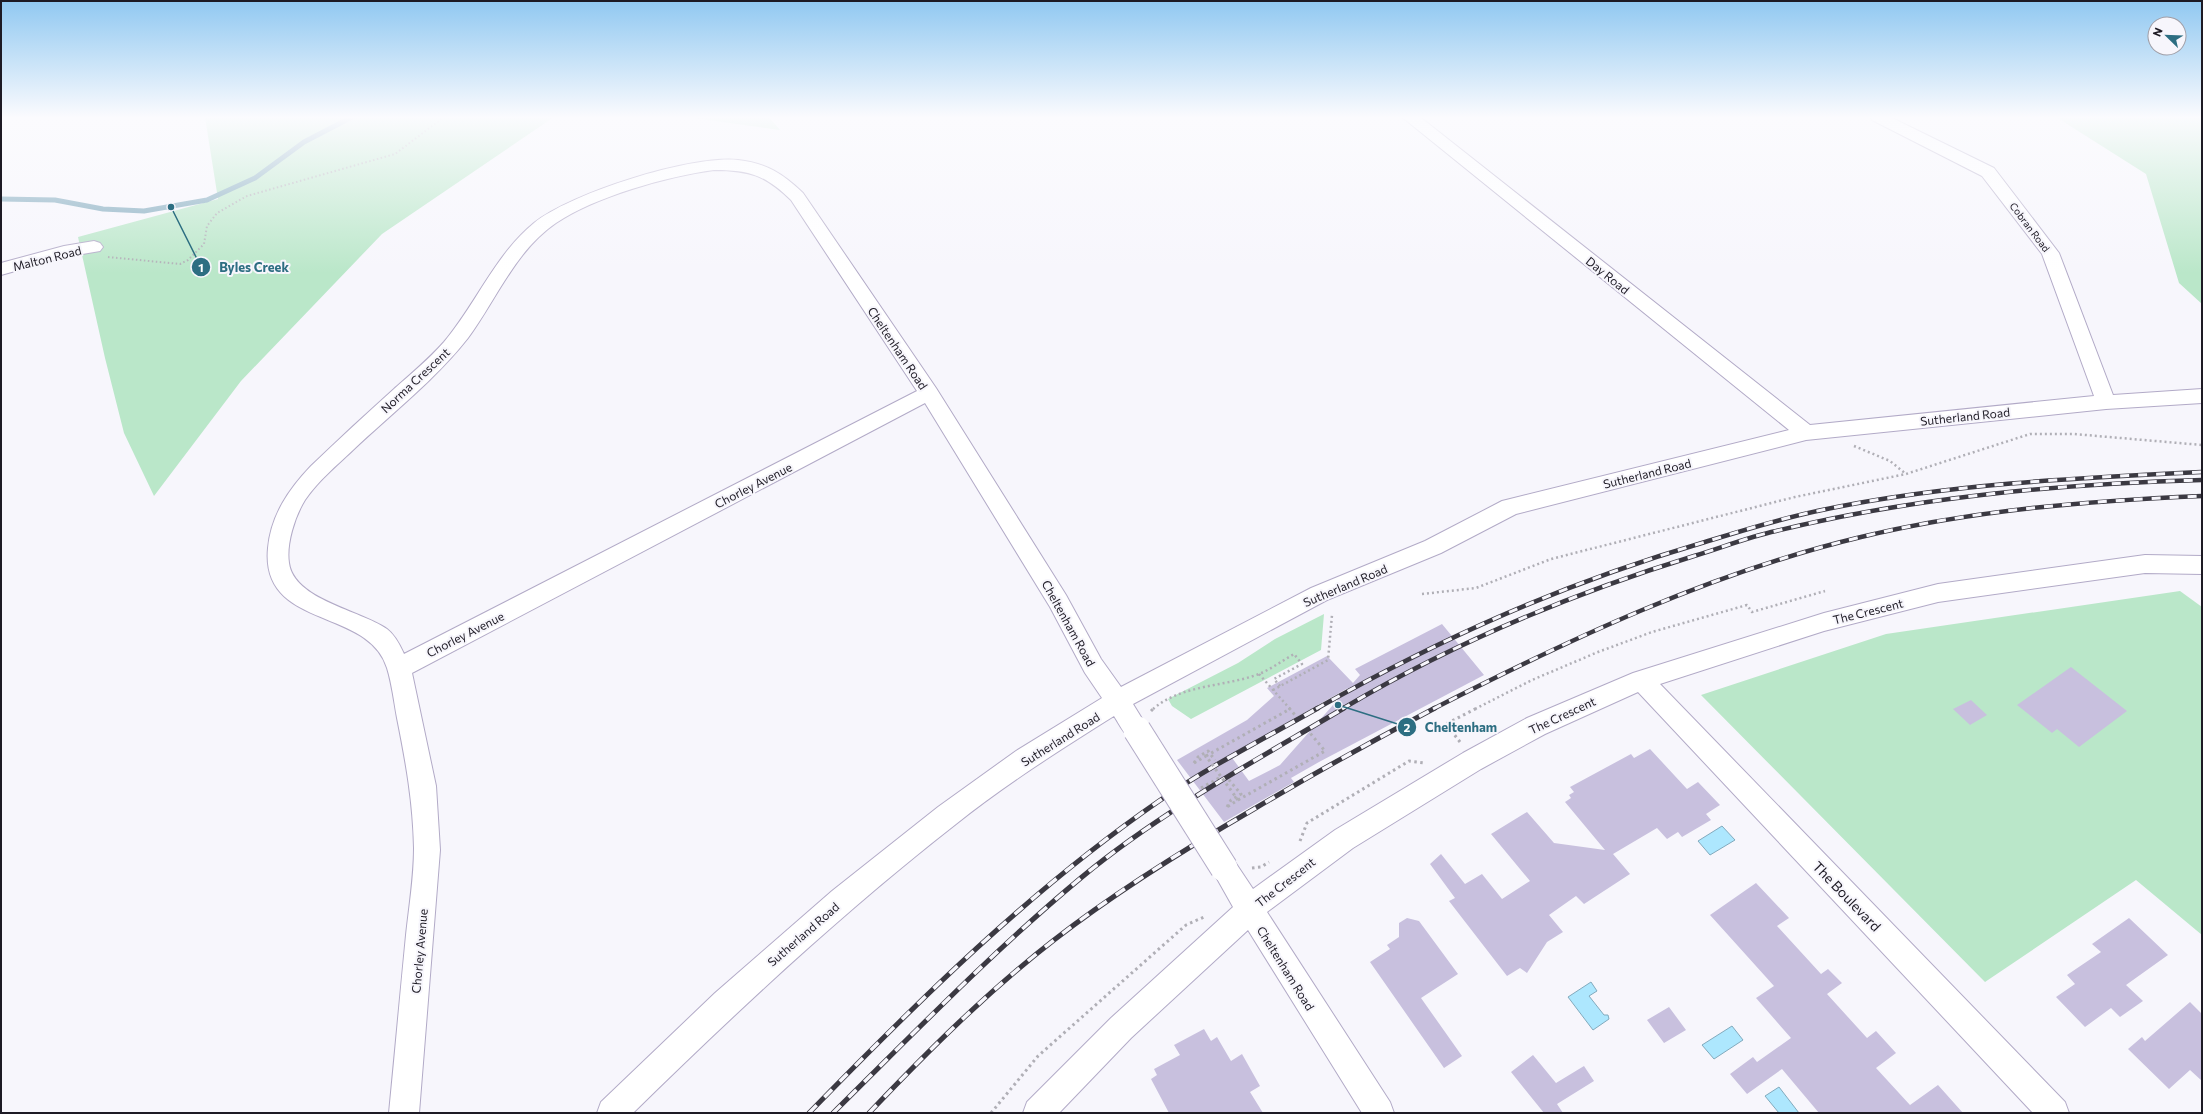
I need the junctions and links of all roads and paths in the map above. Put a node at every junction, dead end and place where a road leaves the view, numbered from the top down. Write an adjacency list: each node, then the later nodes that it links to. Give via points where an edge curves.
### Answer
1 (342, 169): 6 (path, via 246,196 218,213 207,226 204,244 188,260 180,264 105,257)
2 (683, 169): 19 (street, Norma Crescent, via 668,172 575,206 540,227 520,249 451,347 300,490 288,509 279,545 283,579 293,593 312,605 350,619 380,637 392,650)
3 (751, 169): 8 (street, Cheltenham Road, via 770,173 789,187)
4 (1475, 169): 11 (street, Day Road)
5 (1982, 169): 10 (street, Cobran Road, via 1988,172 2050,253)
6 (94, 247): 7 (street, Malton Road, via 64,252)
7 (1, 269)
8 (929, 393): 19 (street, Chorley Avenue); 24 (street, Cheltenham Road, via 1058,601 1093,666)
9 (2202, 396): 10 (street, Sutherland Road)
10 (2106, 402): 11 (street, Sutherland Road)
11 (1806, 433): 24 (street, Sutherland Road, via 1510,507 1433,547 1320,594 1139,688)
12 (1848, 443): 14 (path, via 1890,461)
13 (2202, 445): 14 (path, via 2074,434 2030,434)
14 (1906, 474): 17 (path, via 1795,497 1551,559 1476,588)
15 (2198, 567): 21 (street, The Crescent, via 2145,564 1938,593 1824,622)
16 (1825, 591): 29 (path, via 1752,612 1747,606 1675,625 1570,664 1525,683 1446,724 1460,742)
17 (1422, 594)
18 (1332, 615): 22 (path, via 1328,660)
19 (399, 668): 41 (street, Chorley Avenue, via 423,786 427,850)
20 (1259, 674): 22 (path, via 1294,654 1302,664 1274,679); 23 (path); 27 (path, via 1195,689 1163,702)
21 (1641, 680): 40 (street, The Crescent, via 1536,726 1472,761 1344,838 1285,880); 46 (street, The Boulevard)
22 (1280, 686): 23 (path)
23 (1273, 690): 25 (path)
24 (1118, 702): 27 (street, Cheltenham Road); 42 (street, Sutherland Road, via 1025,759 947,814 842,900 725,1003)
25 (1290, 709): 26 (path); 30 (path)
26 (1295, 715)
27 (1142, 722): 39 (street, Cheltenham Road, bridge)
28 (1310, 733): 36 (path, via 1325,751)
29 (1454, 746)
30 (1206, 756): 31 (path, bridge, via 1194,763 1208,751); 33 (path, bridge)
31 (1215, 760)
32 (1431, 760): 37 (path, via 1425,763 1409,761 1307,823)
33 (1221, 777): 35 (path); 36 (path, bridge)
34 (1230, 780): 36 (path, bridge, via 1241,794 1231,800 1227,807)
35 (1197, 791)
36 (1238, 800)
37 (1298, 843)
38 (1270, 861): 39 (path, via 1261,867)
39 (1237, 867): 40 (street, Cheltenham Road)
40 (1240, 918): 43 (path, via 1217,911 1186,925 1038,1056); 44 (street, The Crescent, via 1121,1028); 45 (street, Cheltenham Road)
41 (404, 1113)
42 (612, 1113)
43 (990, 1113)
44 (1038, 1113)
45 (1379, 1113)
46 (2054, 1113)

